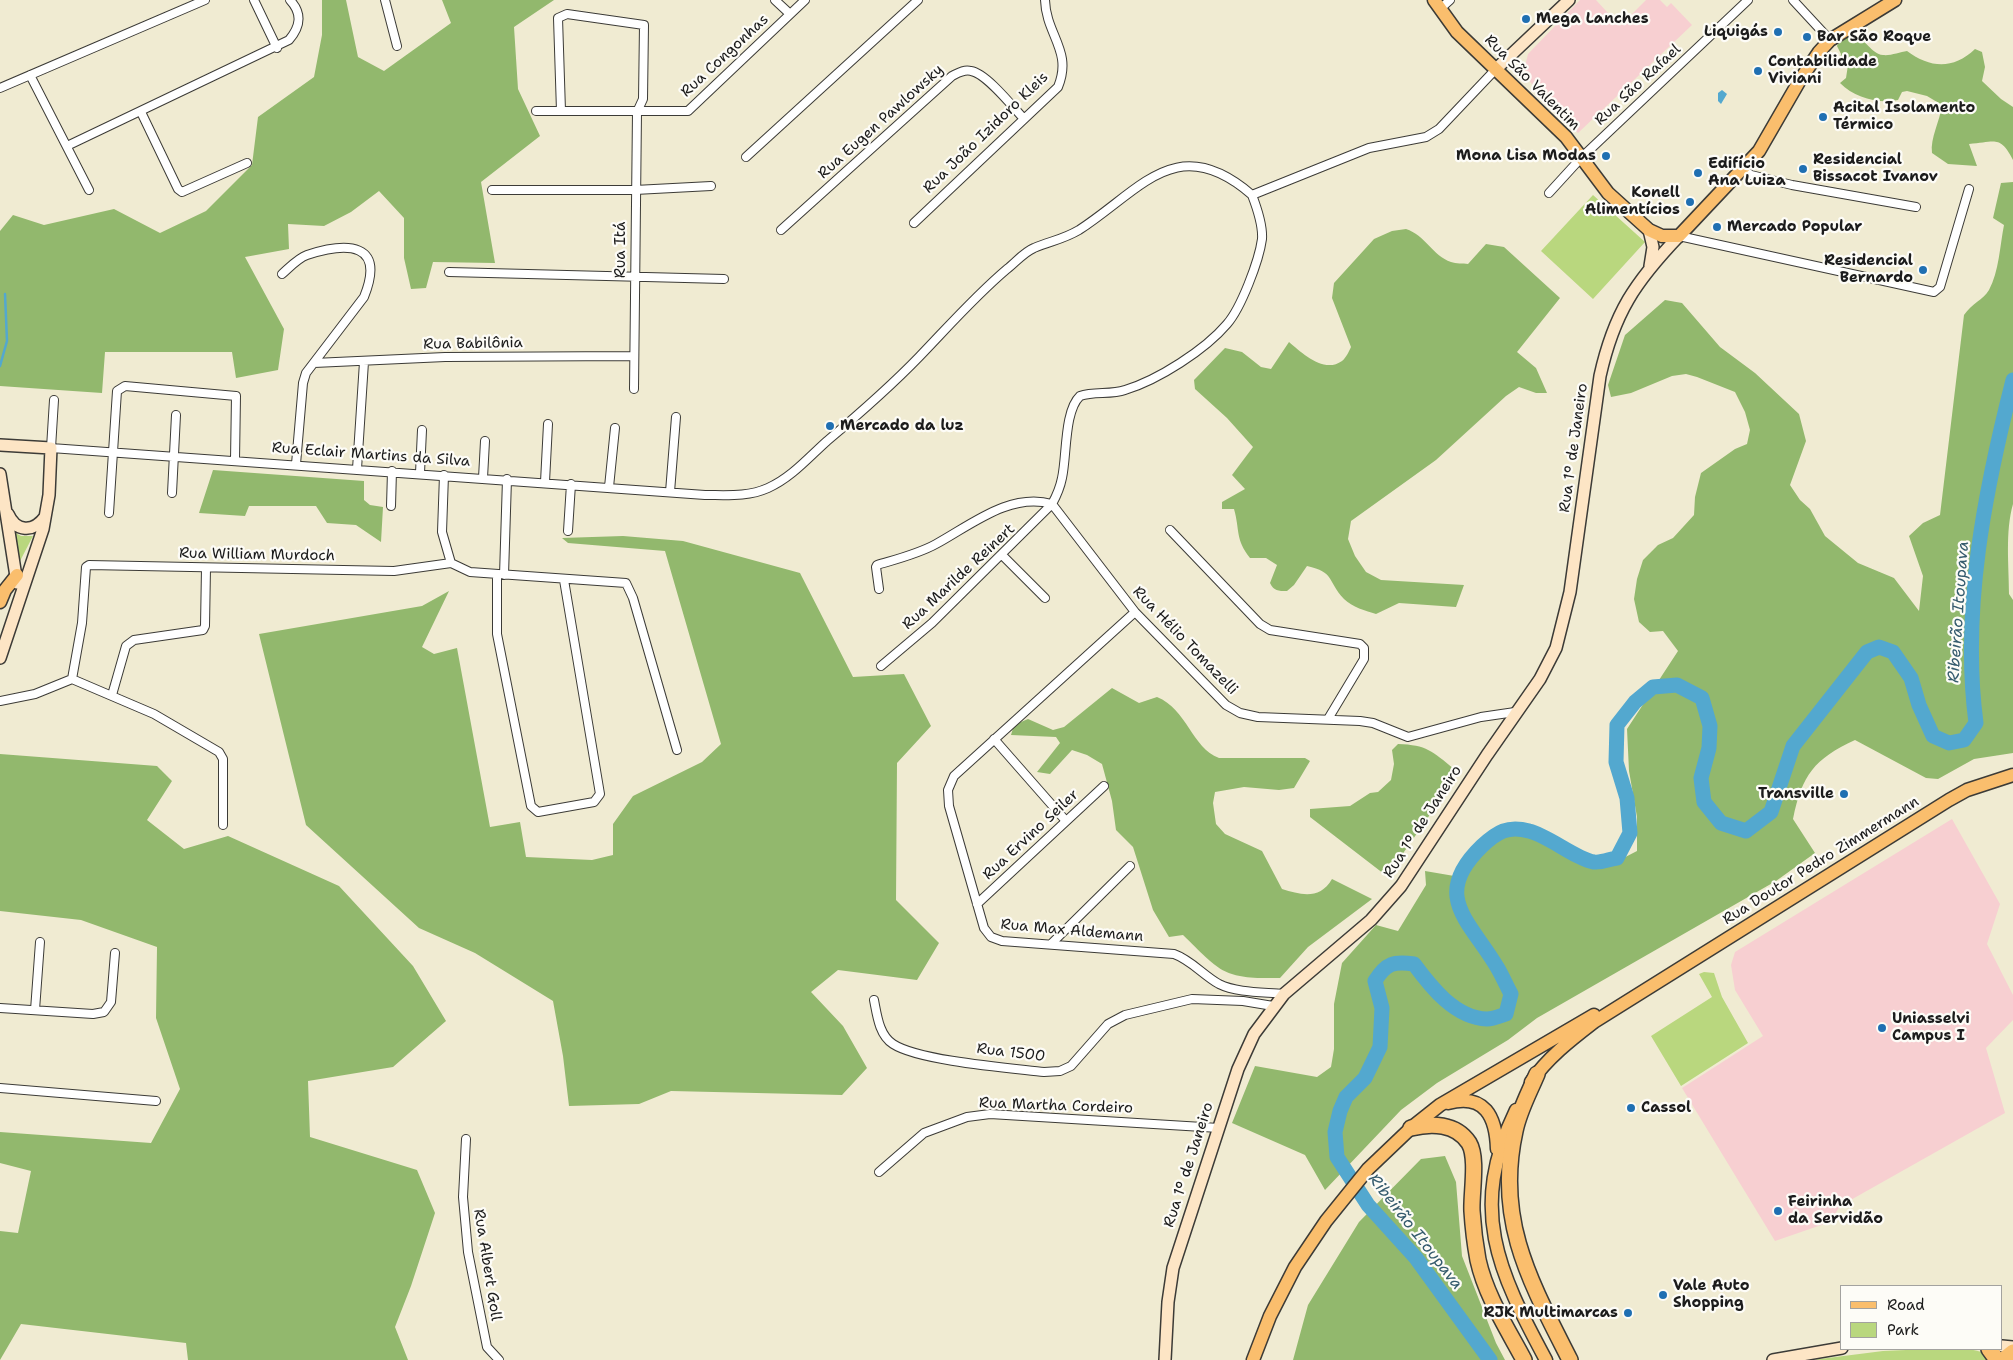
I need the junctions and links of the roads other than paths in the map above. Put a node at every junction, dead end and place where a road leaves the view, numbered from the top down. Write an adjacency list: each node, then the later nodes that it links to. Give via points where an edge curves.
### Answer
1 (205, 0): 20 (street)
2 (254, 0): 18 (street)
3 (290, 0): 18 (street, via 297,7 298,29)
4 (385, 0): 17 (street)
5 (775, 0): 15 (street)
6 (805, 0): 15 (street, Rua Congonhas)
7 (918, 0): 28 (street)
8 (1045, 0): 26 (street, Rua João Izidoro Kleis, via 1045,13 1063,58 1063,74 1058,87)
9 (1450, 0): 14 (street)
10 (1569, 0): 19 (street)
11 (1748, 0): 29 (street, Rua São Rafael)
12 (1793, 0): 16 (street)
13 (1895, 0): 16 (main road, Rua 1º de Janeiro)
14 (1437, 5): 19 (main road, Rua São Valentim, via 1457,32)
15 (790, 14): 25 (street, Rua Congonhas, via 688,111)
16 (1830, 40): 31 (main road, Rua 1º de Janeiro, via 1806,70 1770,134)
17 (397, 46)
18 (277, 48): 24 (street)
19 (1495, 70): 29 (main road, Rua São Valentim, via 1556,127); 38 (street, via 1439,129 1426,136 1369,148)
20 (30, 75): 21 (street); 27 (street)
21 (0, 88)
22 (561, 110): 23 (street, Rua Congonhas); 25 (street, Rua Congonhas); 25 (street, Rua Itá, via 558,18 567,14 644,25 643,99)
23 (536, 111)
24 (141, 112): 27 (street); 30 (street, via 182,192)
25 (637, 112): 36 (street, Rua Itá)
26 (1024, 118): 40 (street, Rua João Izidoro Kleis); 41 (street, Rua Eugen Pawlowsky, via 980,75 961,71)
27 (66, 146): 34 (street)
28 (746, 157)
29 (1580, 158): 37 (street, Rua São Rafael); 42 (main road, Rua São Valentim, via 1608,193)
30 (248, 163)
31 (1743, 169): 39 (street, via 1751,175 1792,185); 43 (main road, Rua 1º de Janeiro)
32 (711, 186): 36 (street)
33 (1969, 188): 43 (street, via 1940,287 1934,292)
34 (89, 190)
35 (492, 190): 36 (street)
36 (635, 190): 47 (street, Rua Itá)
37 (1549, 193)
38 (1252, 195): 76 (street, Rua Eclair Martins da Silva, via 1240,184 1205,168 1168,168 1151,176 1079,229 1058,241 1032,248 966,307 890,386 798,468 770,487 739,495); 78 (street, via 1262,239 1244,292 1228,322 1192,354 1153,379 1124,391 1086,394 1075,400 1060,490)
39 (1916, 207)
40 (914, 223)
41 (781, 230)
42 (1649, 230): 43 (main road, Rua São Valentim, via 1662,236); 44 (street, via 1653,247)
43 (1679, 236): 44 (street, Rua 1º de Janeiro)
44 (1650, 268): 102 (street, Rua 1º de Janeiro, via 1624,305 1606,347 1562,630 1549,664)
45 (449, 272): 47 (street)
46 (282, 274): 51 (street, via 305,256 347,248 361,250 367,255 370,265 364,297)
47 (635, 276): 48 (street); 49 (street, Rua Itá)
48 (724, 279)
49 (633, 356): 50 (street, Rua Babilônia, via 445,357); 52 (street, Rua Itá)
50 (364, 362): 51 (street, Rua Babilônia); 66 (street)
51 (314, 363): 65 (street, via 303,383)
52 (634, 389)
53 (54, 400): 61 (street)
54 (176, 415): 63 (street)
55 (676, 417): 76 (street)
56 (548, 424): 73 (street)
57 (615, 428): 75 (street)
58 (422, 430): 68 (street)
59 (485, 441): 71 (street)
60 (0, 444): 61 (street, Rua Eclair Martins da Silva)
61 (51, 448): 62 (street, Rua Eclair Martins da Silva); 82 (street)
62 (113, 452): 63 (street, Rua Eclair Martins da Silva); 64 (street, via 117,391 125,386 236,396); 81 (street)
63 (174, 456): 64 (street, Rua Eclair Martins da Silva); 77 (street)
64 (235, 460): 65 (street, Rua Eclair Martins da Silva)
65 (296, 464): 66 (street, Rua Eclair Martins da Silva)
66 (358, 469): 67 (street, Rua Eclair Martins da Silva)
67 (392, 471): 68 (street, Rua Eclair Martins da Silva); 79 (street)
68 (420, 473): 70 (street, Rua Eclair Martins da Silva)
69 (0, 474): 80 (street)
70 (444, 474): 71 (street, Rua Eclair Martins da Silva); 87 (street, via 442,532)
71 (484, 478): 72 (street, Rua Eclair Martins da Silva)
72 (506, 479): 73 (street, Rua Eclair Martins da Silva); 89 (street)
73 (545, 482): 74 (street, Rua Eclair Martins da Silva)
74 (572, 484): 75 (street, Rua Eclair Martins da Silva); 84 (street)
75 (608, 487): 76 (street, Rua Eclair Martins da Silva)
76 (670, 492)
77 (172, 493)
78 (1052, 504): 86 (street, Rua Marilde Reinert); 92 (street, via 1032,501 988,512 934,545 877,565); 96 (street, Rua Hélio Tomazelli)
79 (391, 506)
80 (6, 511): 82 (street, via 16,526 24,529 33,528); 90 (street)
81 (109, 513)
82 (46, 516): 85 (street)
83 (1170, 530): 103 (street, via 1260,624 1270,630 1360,644 1364,648 1364,659)
84 (568, 531)
85 (36, 547): 90 (street); 95 (street)
86 (1002, 555): 93 (street); 98 (street, Rua Marilde Reinert, via 932,623)
87 (450, 563): 88 (street, Rua William Murdoch, via 394,571); 89 (street, via 470,572)
88 (206, 568): 99 (street, Rua William Murdoch, via 86,567 82,623); 100 (street, via 203,630 134,640 126,646)
89 (500, 574): 91 (street); 91 (street, via 497,634 531,806 538,812 594,802 600,794)
90 (16, 575): 94 (main road, via 4,590); 95 (street)
91 (564, 580): 105 (street, via 626,583)
92 (879, 589)
93 (1045, 598)
94 (0, 602)
95 (18, 602): 97 (street)
96 (1135, 612): 103 (street, Rua Hélio Tomazelli, via 1226,705 1240,713 1258,717); 104 (street, Rua Max Aldemann)
97 (0, 658)
98 (881, 666)
99 (72, 679): 100 (street); 101 (street, via 35,694)
100 (112, 695): 109 (street, via 154,714 219,752 223,759)
101 (0, 701)
102 (1515, 712): 103 (street, Rua Hélio Tomazelli, via 1481,717 1408,737 1373,723); 116 (street, Rua 1º de Janeiro, via 1402,886 1371,920)
103 (1328, 719)
104 (994, 739): 108 (street); 111 (street, Rua Max Aldemann, via 954,776 948,790 949,806)
105 (677, 750)
106 (2013, 775): 115 (main road, Rua Doutor Pedro Zimmermann, via 1949,800)
107 (1104, 786): 108 (street, Rua Ervino Seiler)
108 (1066, 821): 111 (street, Rua Ervino Seiler)
109 (223, 825)
110 (1130, 866): 113 (street)
111 (977, 904): 113 (street, Rua Max Aldemann, via 990,937 1002,941)
112 (40, 942): 120 (street)
113 (1051, 944): 116 (street, Rua Max Aldemann, via 1174,954 1184,957 1220,984)
114 (116, 953): 120 (street, via 111,1002 104,1012)
115 (1652, 986): 121 (main road, Rua Doutor Pedro Zimmermann, via 1594,1022); 124 (main road, Rua Doutor Pedro Zimmermann, via 1590,1016)
116 (1284, 994): 118 (street, Rua 1º de Janeiro)
117 (874, 1000): 118 (street, Rua 1500, via 879,1025 892,1044 918,1054 1044,1072 1071,1066 1108,1024 1125,1015 1192,999)
118 (1273, 1006): 125 (street, Rua 1º de Janeiro, via 1254,1034 1238,1068)
119 (0, 1008): 120 (street)
120 (35, 1010)
121 (1537, 1074): 128 (main road, Rua Doutor Pedro Zimmermann, via 1519,1104); 137 (highway, via 1515,1130 1510,1165 1510,1209 1525,1267)
122 (0, 1088): 123 (street)
123 (156, 1101)
124 (1440, 1105): 126 (main road, Rua Doutor Pedro Zimmermann); 128 (main road, via 1461,1100 1486,1110 1496,1128)
125 (1219, 1128): 129 (street, Rua Martha Cordeiro, via 990,1114 967,1117 924,1133); 133 (street, Rua 1º de Janeiro, via 1173,1268)
126 (1411, 1128): 134 (main road, Rua Doutor Pedro Zimmermann, via 1368,1169 1294,1267); 135 (highway, via 1433,1124 1444,1126 1464,1137 1469,1144 1478,1259 1484,1282)
127 (466, 1139): 132 (street, Rua Albert Goll, via 463,1197 468,1252 487,1347)
128 (1497, 1156): 136 (main road, Rua Doutor Pedro Zimmermann, via 1492,1195 1498,1255 1513,1296)
129 (879, 1172)
130 (1840, 1348): 138 (street)
131 (2013, 1352): 139 (highway)
132 (499, 1360)
133 (1165, 1360)
134 (1253, 1360)
135 (1524, 1360)
136 (1546, 1360)
137 (1570, 1360)
138 (1773, 1360)
139 (2004, 1360)

